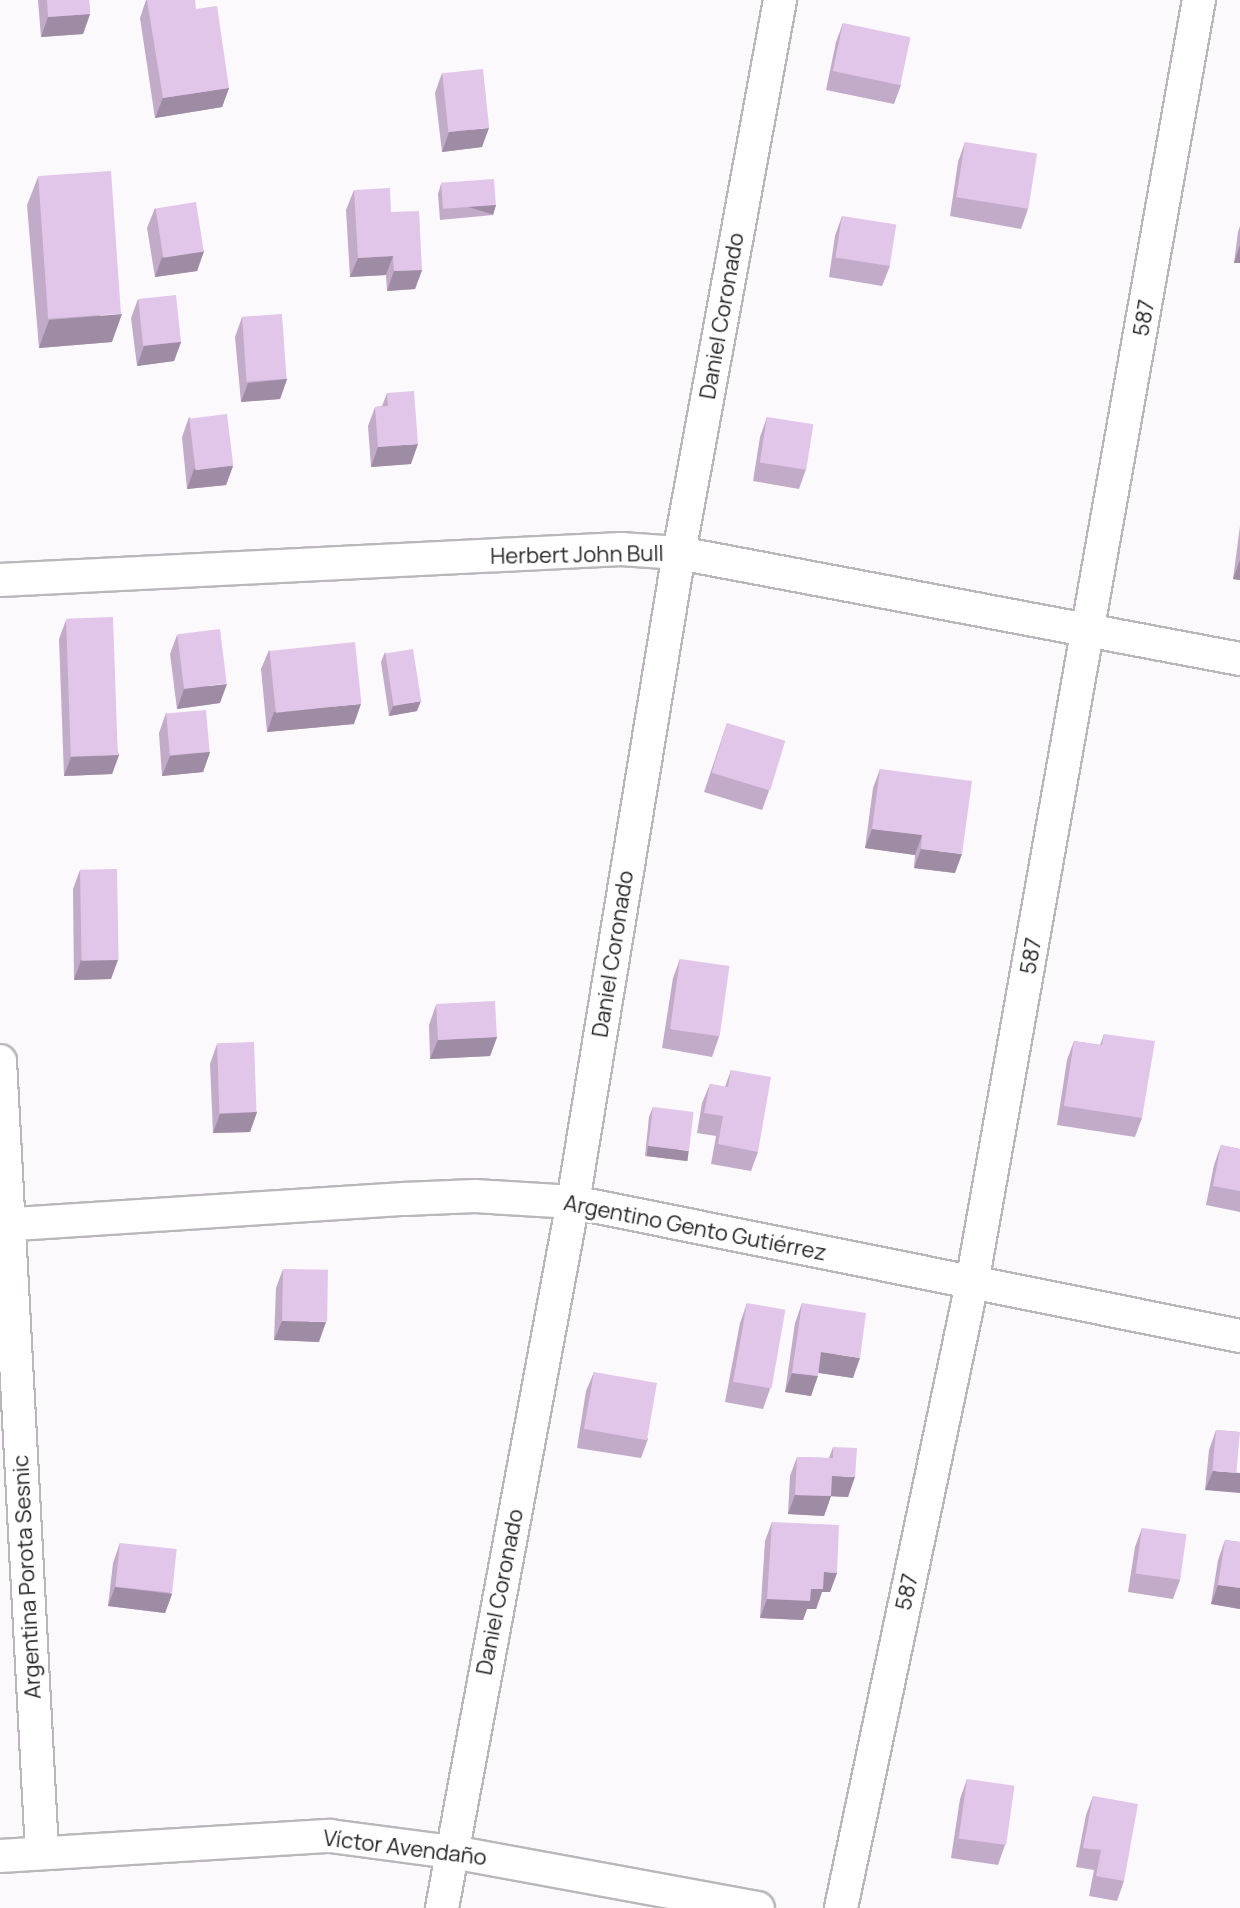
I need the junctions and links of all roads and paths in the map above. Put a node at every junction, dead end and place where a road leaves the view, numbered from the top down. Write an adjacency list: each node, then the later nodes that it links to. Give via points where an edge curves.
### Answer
1 (780, 0): 3 (street, Daniel Coronado)
2 (1199, 0): 5 (street, 587)
3 (679, 553): 4 (street, Herbert John Bull, via 621,549); 5 (street, Herbert John Bull); 8 (street, Daniel Coronado)
4 (0, 580)
5 (1090, 631): 6 (street, Herbert John Bull); 10 (street, 587)
6 (1240, 659)
7 (0, 1061): 9 (street, Argentina Porota Sesnic)
8 (573, 1202): 9 (street, Argentino Gento Gutiérrez, via 432,1197); 10 (street, Argentino Gento Gutiérrez); 12 (street, Daniel Coronado)
9 (4, 1225): 13 (street, Argentina Porota Sesnic)
10 (972, 1283): 11 (street, Argentino Gento Gutiérrez); 17 (street, 587)
11 (1240, 1336)
12 (452, 1852): 13 (street, Víctor Avendaño, via 330,1836); 15 (street, Daniel Coronado); 16 (street, Víctor Avendaño)
13 (42, 1853): 14 (street, Víctor Avendaño)
14 (0, 1856)
15 (442, 1908)
16 (758, 1908)
17 (841, 1908)

